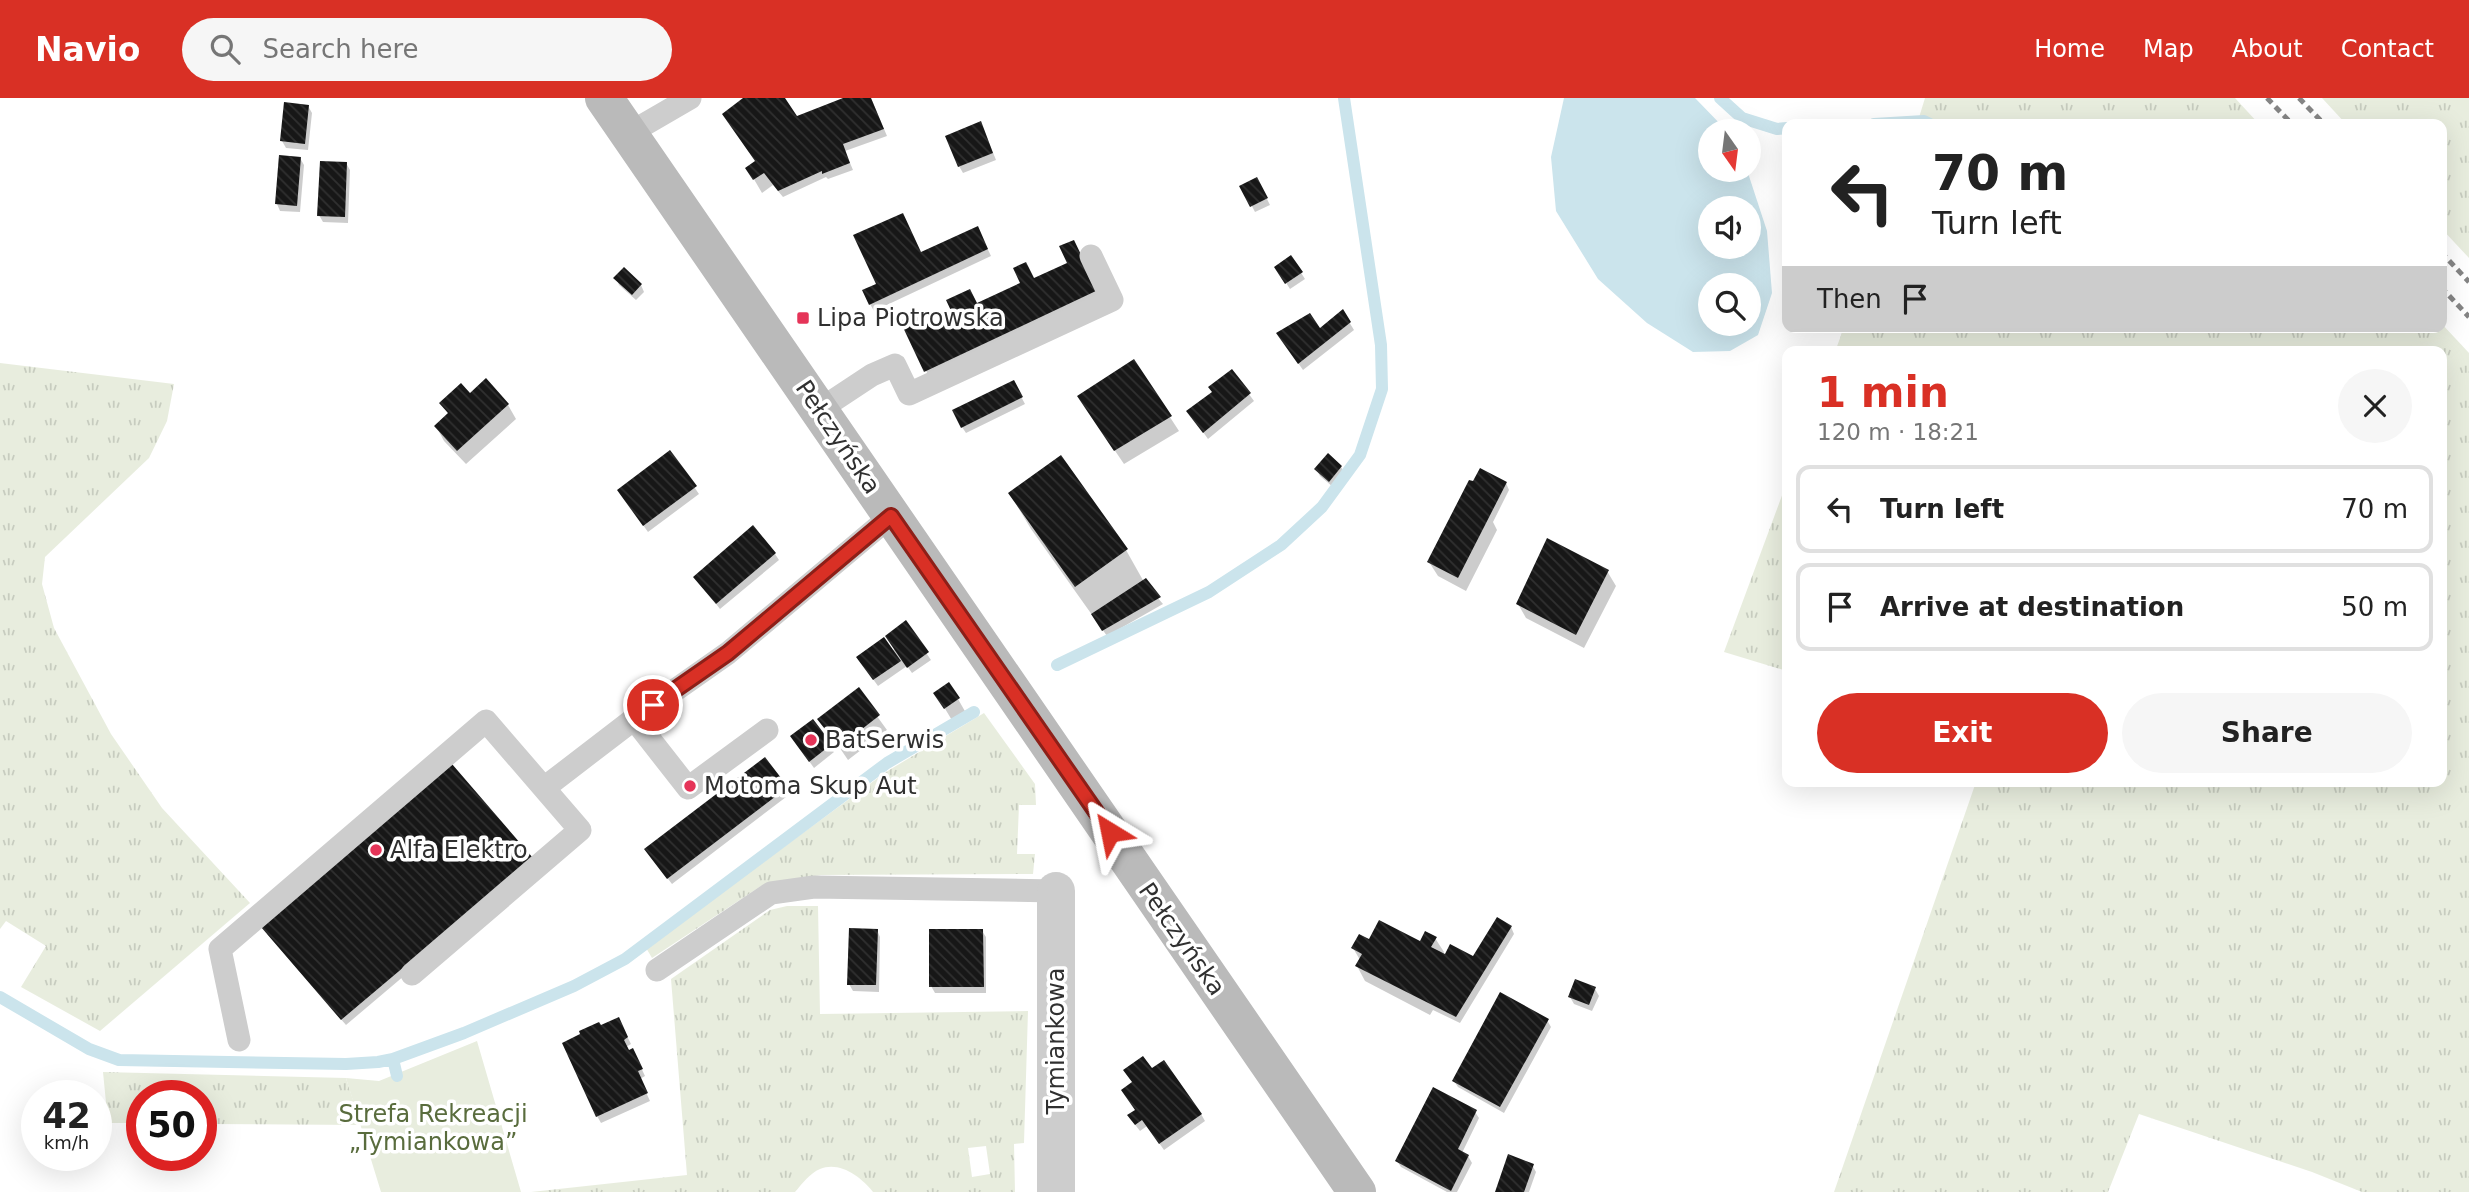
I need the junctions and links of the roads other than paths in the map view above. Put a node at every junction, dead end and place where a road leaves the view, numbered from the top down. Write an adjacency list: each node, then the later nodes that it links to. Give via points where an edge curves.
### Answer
1 (604, 98): 3 (main road, Pełczyńska)
2 (690, 98): 3 (lane)
3 (628, 134): 5 (main road, Pełczyńska)
4 (1091, 256): 5 (lane, via 1112,300 909,394 895,365)
5 (819, 410): 6 (main road, Pełczyńska)
6 (891, 516): 7 (lane, via 728,653); 15 (main road, Pełczyńska)
7 (634, 719): 8 (lane, via 688,788); 9 (lane)
8 (767, 730)
9 (544, 788): 12 (lane, via 580,831); 13 (lane, via 486,721 220,949)
10 (1056, 891): 11 (lane, via 784,889 771,892); 14 (street, Tymiankowa)
11 (657, 970)
12 (412, 974)
13 (239, 1040)
14 (1056, 1192)
15 (1357, 1192)

